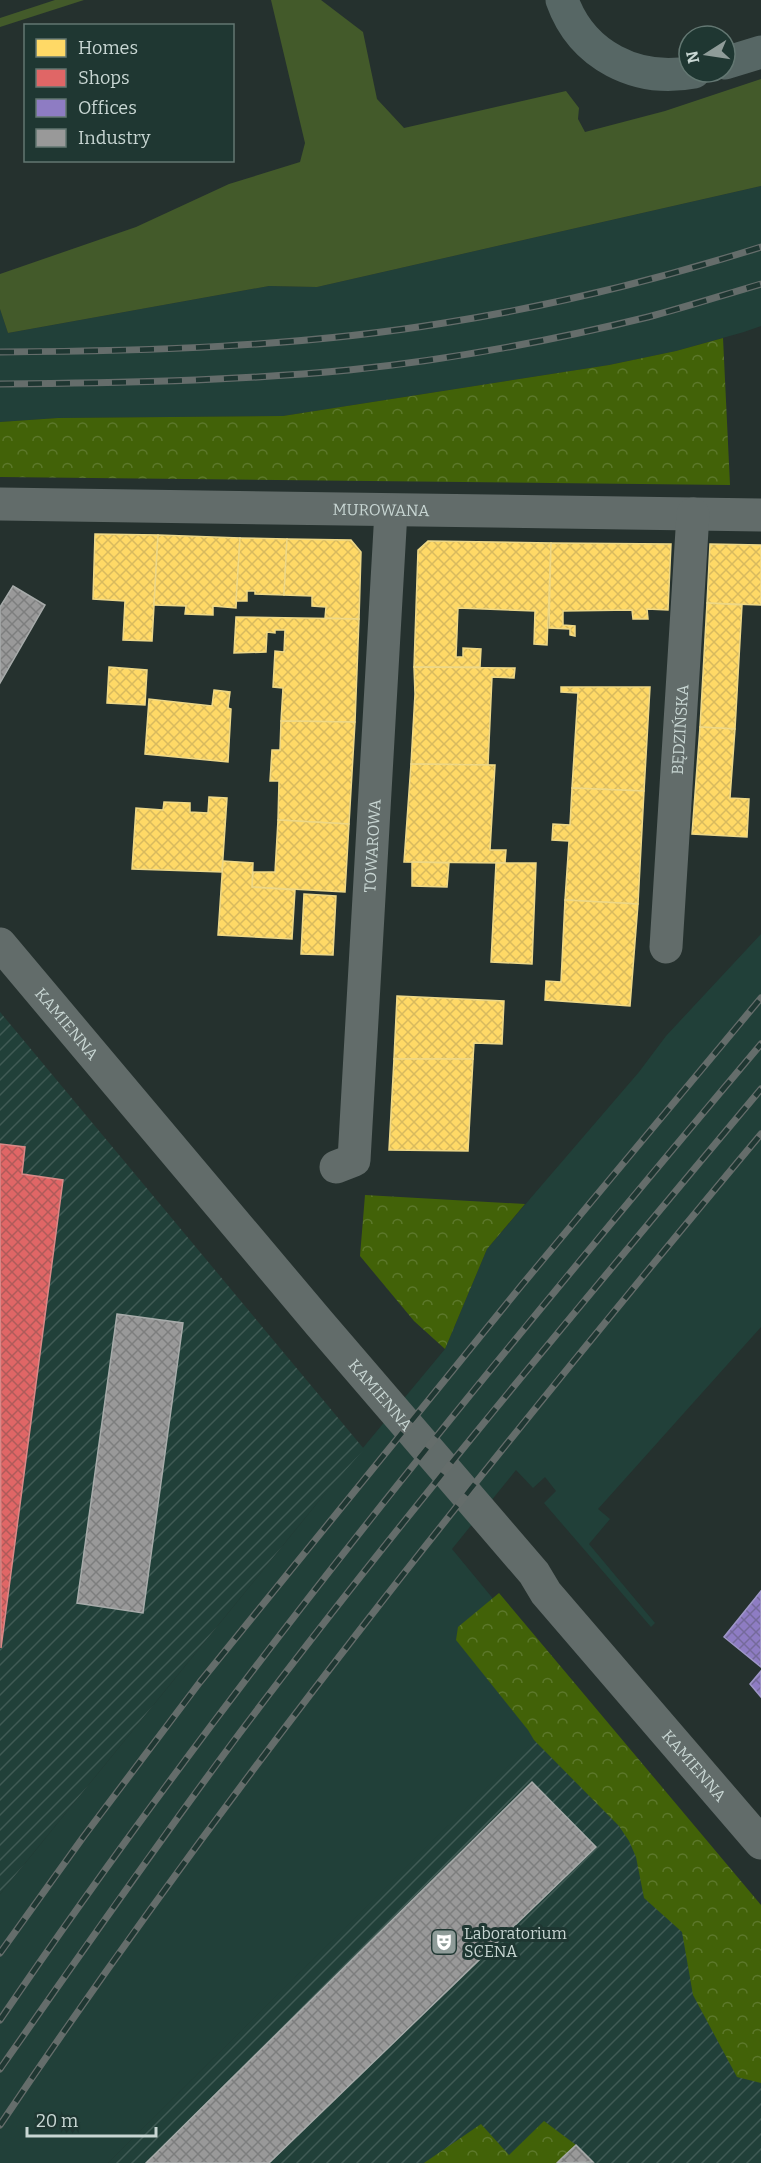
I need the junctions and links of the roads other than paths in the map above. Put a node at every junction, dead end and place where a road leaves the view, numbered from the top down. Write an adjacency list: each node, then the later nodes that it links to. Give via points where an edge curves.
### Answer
1 (562, 0): 4 (main road, via 583,37 616,63 637,72)
2 (761, 52): 3 (main road)
3 (737, 59)
4 (677, 74)
5 (0, 504): 6 (street, MUROWANA)
6 (391, 511): 7 (street, MUROWANA); 11 (street, TOWAROWA, via 354,1160)
7 (693, 514): 8 (street, MUROWANA); 10 (street, BĘDZIŃSKA)
8 (761, 515)
9 (0, 944): 12 (street, KAMIENNA)
10 (666, 946)
11 (336, 1167)
12 (761, 1843)

